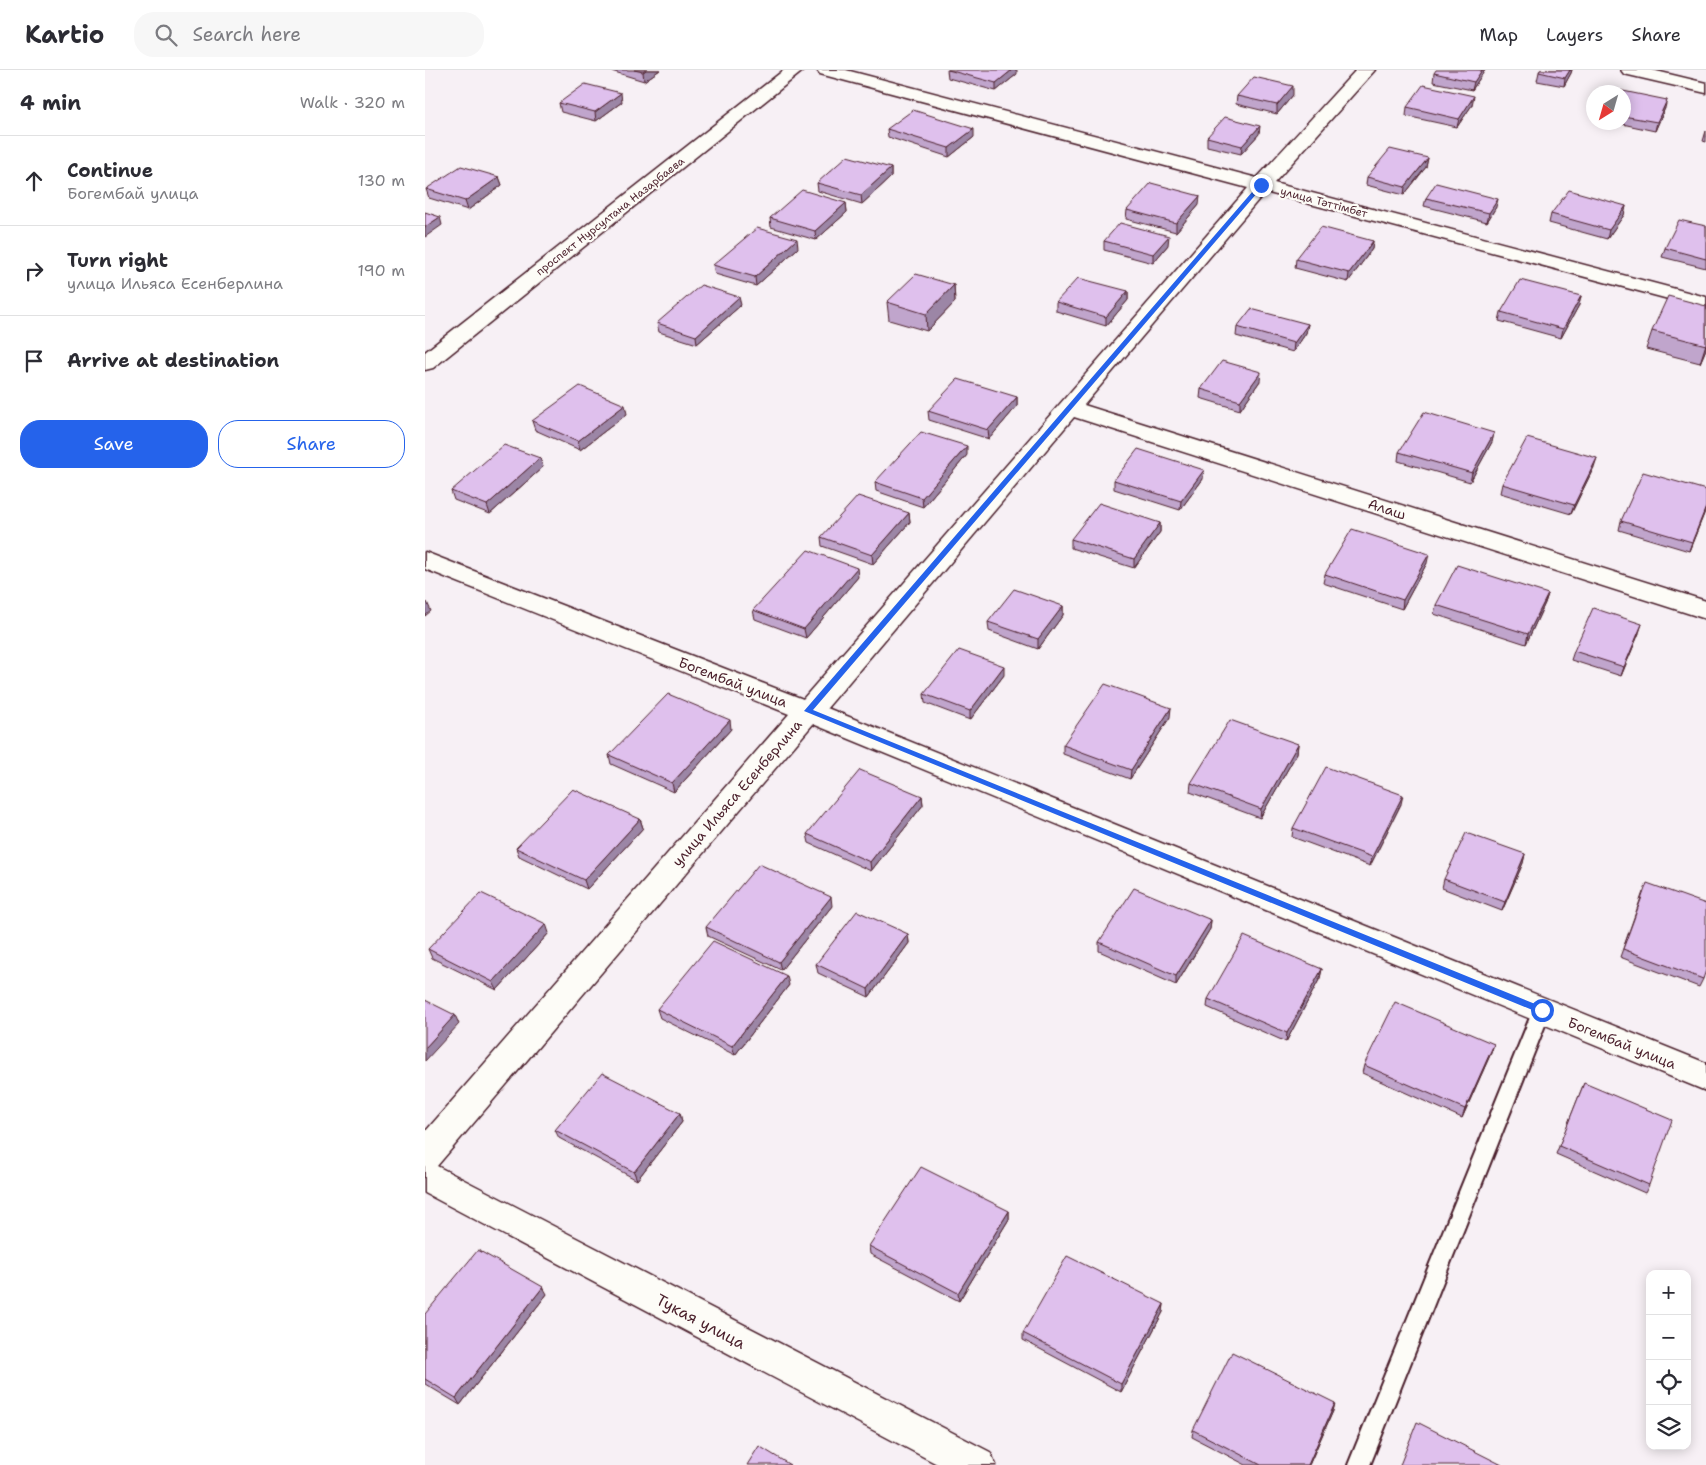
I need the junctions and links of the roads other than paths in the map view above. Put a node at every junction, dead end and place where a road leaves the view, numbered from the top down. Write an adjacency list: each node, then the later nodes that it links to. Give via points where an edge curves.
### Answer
1 (795, 70): 8 (street, проспект Нурсултана Назарбаева)
2 (826, 70): 6 (street, улица Тәттімбет)
3 (1366, 70): 6 (street, улица Ильяса Есенберлина)
4 (1630, 70): 5 (street)
5 (1706, 88)
6 (1261, 185): 7 (street, улица Тәттімбет); 9 (street, улица Ильяса Есенберлина)
7 (1706, 303)
8 (425, 362)
9 (1069, 408): 11 (street, Алаш); 12 (street, улица Ильяса Есенберлина)
10 (425, 560): 12 (street, Богембай улица)
11 (1706, 610)
12 (808, 711): 13 (street, Богембай улица); 15 (street, улица Ильяса Есенберлина)
13 (1542, 1010): 14 (street, Богембай улица); 18 (lane)
14 (1706, 1078)
15 (425, 1156)
16 (425, 1176): 17 (street, Тукая улица)
17 (977, 1465)
18 (1359, 1465)

